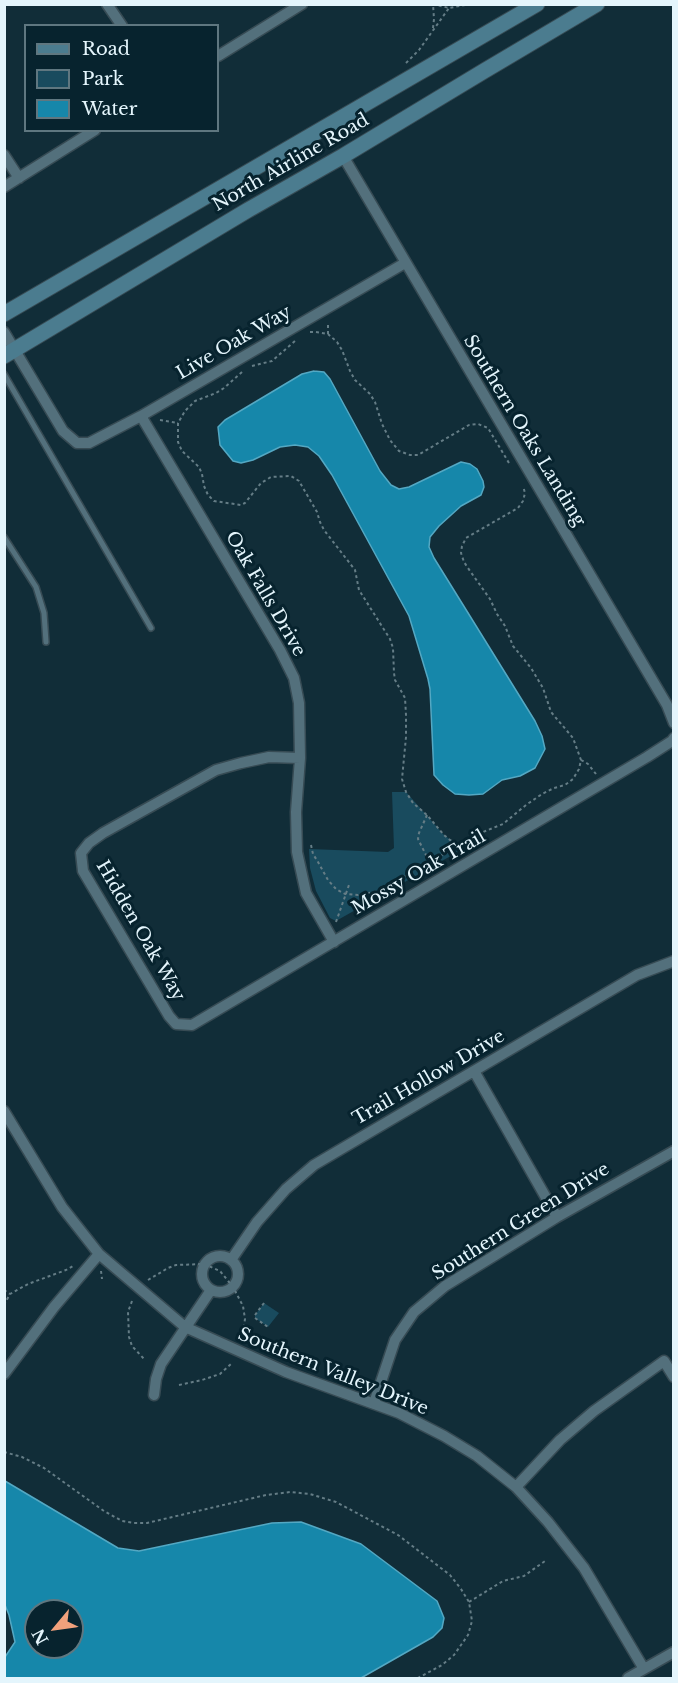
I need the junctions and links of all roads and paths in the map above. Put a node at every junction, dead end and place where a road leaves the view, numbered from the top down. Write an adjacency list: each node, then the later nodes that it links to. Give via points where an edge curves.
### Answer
1 (107, 4): 6 (street)
2 (470, 4): 7 (path, via 449,8 433,4)
3 (537, 4): 15 (main road, North Airline Road)
4 (597, 4): 11 (main road, North Airline Road)
5 (303, 5): 8 (street)
6 (121, 24)
7 (433, 31)
8 (219, 55)
9 (92, 132): 12 (street)
10 (4, 155): 12 (street)
11 (344, 156): 14 (street, Southern Oaks Landing); 19 (main road, North Airline Road)
12 (19, 178): 13 (street)
13 (4, 187)
14 (405, 263): 21 (street, Live Oak Way); 27 (street, Southern Oaks Landing, via 667,705)
15 (4, 314)
16 (4, 332): 19 (street)
17 (305, 333): 22 (path, via 328,334 337,342 355,380 375,402 382,424 399,451 418,455 468,425 478,424 488,428)
18 (300, 337): 32 (path, via 273,361 248,367 224,388 195,401 178,423 177,442 200,467 204,486 214,501 241,505 271,477 291,476 299,481 324,530 355,570 359,590 390,639 395,680 405,698 402,779 413,803)
19 (10, 352): 21 (street, Live Oak Way, via 63,431 77,443 89,443)
20 (4, 374): 25 (lane)
21 (141, 416): 29 (street, Oak Falls Drive, via 294,678 299,703)
22 (511, 467)
23 (523, 487): 30 (path, via 525,493 518,508 466,538 461,554 490,599 513,646 543,688 551,712 573,738)
24 (4, 537): 26 (lane, via 36,587 44,613)
25 (151, 628)
26 (46, 642)
27 (674, 723)
28 (674, 738): 31 (street, Mossy Oak Trail)
29 (300, 758): 38 (street, Oak Falls Drive, via 297,852 306,893); 40 (street, Hidden Oak Way, via 269,757 216,770 103,833 81,853 83,871)
30 (581, 760): 31 (path); 34 (path, via 573,779 565,785 542,794 503,824)
31 (602, 784): 38 (street, Mossy Oak Trail)
32 (427, 815): 34 (path, via 444,835); 35 (path, via 418,839)
33 (311, 844): 37 (path, via 328,880)
34 (460, 845): 35 (path)
35 (429, 861): 37 (path, via 375,892)
36 (349, 885): 37 (path)
37 (345, 894): 38 (path)
38 (332, 939): 40 (street, Mossy Oak Trail, via 192,1025)
39 (674, 961): 41 (street, Trail Hollow Drive, via 637,975)
40 (176, 1024)
41 (474, 1071): 44 (street); 46 (street, Trail Hollow Drive, via 314,1165 257,1222)
42 (4, 1111): 45 (street, Southern Valley Drive, via 62,1207)
43 (674, 1151): 44 (street, Southern Green Drive)
44 (557, 1217): 62 (street, Southern Green Drive, via 445,1286 414,1312 395,1340)
45 (99, 1254): 54 (street, Southern Valley Drive); 58 (street)
46 (231, 1260): 49 (street, via 237,1270 236,1282 222,1293); 49 (street, via 214,1257 204,1264 201,1276)
47 (78, 1262): 50 (path)
48 (4, 1290): 50 (path)
49 (211, 1290): 54 (street)
50 (10, 1294): 53 (path)
51 (132, 1301): 56 (path, via 128,1312 129,1337)
52 (264, 1302): 55 (path, via 255,1318)
53 (4, 1305)
54 (185, 1327): 61 (street, via 161,1364); 62 (street, Southern Valley Drive, via 286,1372)
55 (268, 1327)
56 (146, 1360)
57 (232, 1363): 60 (path, via 220,1374)
58 (4, 1374)
59 (674, 1377): 64 (street, via 664,1361 594,1411)
60 (179, 1385)
61 (154, 1395)
62 (374, 1403): 64 (street, Southern Valley Drive, via 444,1436)
63 (4, 1452): 66 (path, via 44,1468 104,1511 134,1523 290,1492 336,1502 398,1535 450,1575)
64 (516, 1487): 68 (street, Southern Valley Drive, via 584,1568)
65 (545, 1561): 66 (path, via 524,1576 504,1581)
66 (469, 1602): 69 (path, via 472,1621 462,1645 448,1660)
67 (674, 1652): 68 (street)
68 (644, 1669): 70 (street)
69 (418, 1678)
70 (628, 1678)

